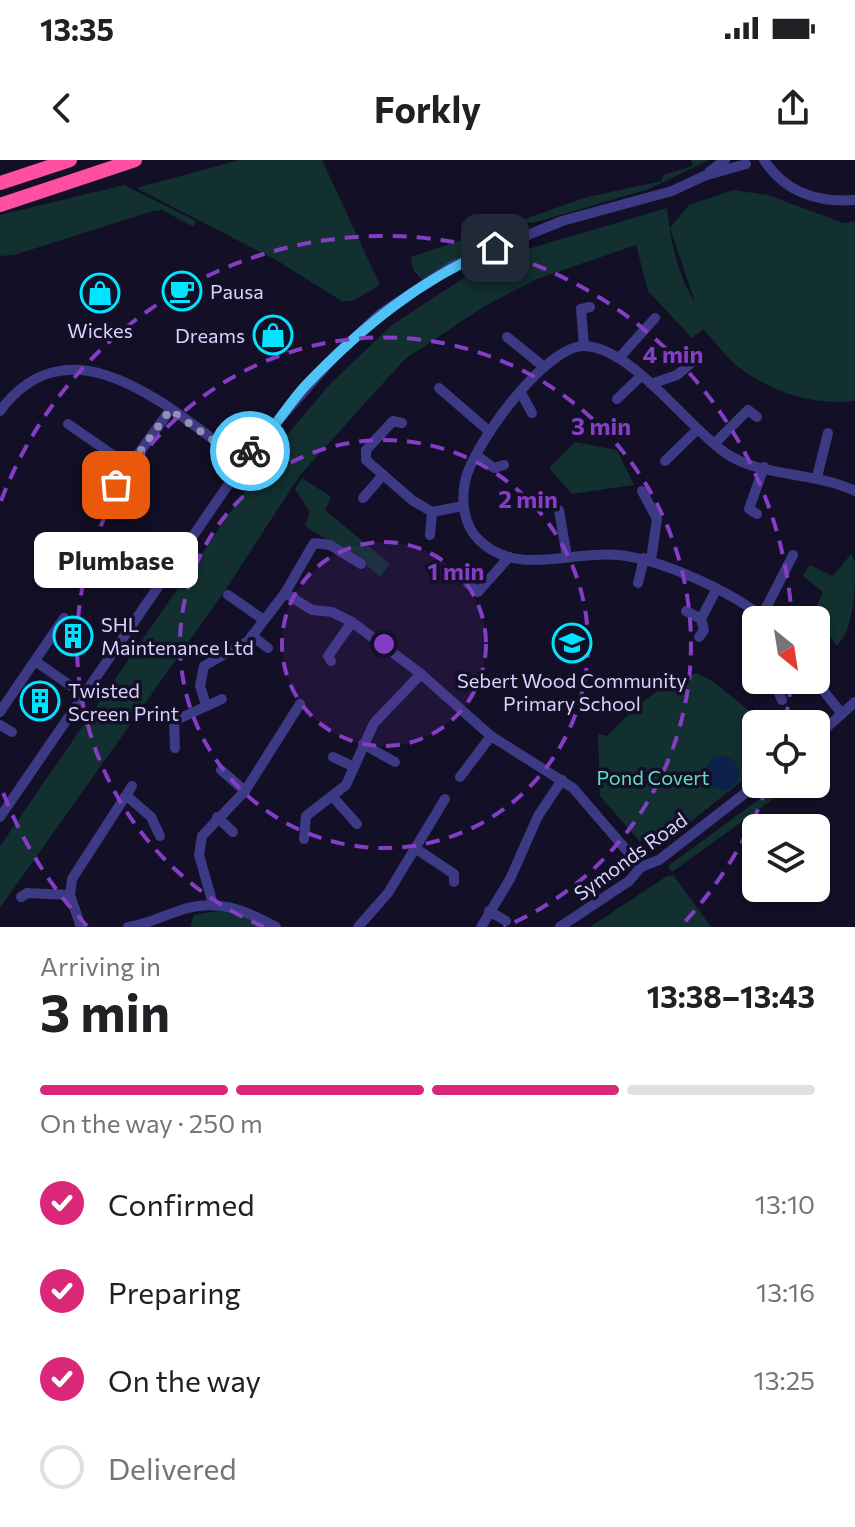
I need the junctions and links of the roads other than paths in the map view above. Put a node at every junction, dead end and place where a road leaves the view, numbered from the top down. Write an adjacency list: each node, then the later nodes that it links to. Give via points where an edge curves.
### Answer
1 (70, 160): 7 (highway)
2 (135, 160): 9 (highway)
3 (725, 160): 6 (street)
4 (764, 160): 5 (street); 8 (street, via 787,185 814,198)
5 (743, 162): 6 (street)
6 (704, 176): 33 (street, via 672,191 562,221 452,266 380,314)
7 (0, 183)
8 (855, 200)
9 (0, 205)
10 (590, 307): 13 (street, via 581,309)
11 (655, 318): 14 (street)
12 (507, 337): 16 (street)
13 (584, 346): 14 (street); 16 (street, via 565,350)
14 (619, 358): 17 (street)
15 (696, 359): 18 (street, via 677,375)
16 (544, 367): 20 (street)
17 (641, 376): 18 (street); 21 (street)
18 (651, 384): 28 (street)
19 (439, 388): 29 (street)
20 (521, 393): 24 (street); 29 (street)
21 (617, 399)
22 (170, 410): 23 (street, via 126,380 79,370 31,383); 33 (street); 36 (street)
23 (0, 411)
24 (532, 413)
25 (757, 417): 31 (street, via 748,410)
26 (402, 423): 38 (street, via 393,421 366,450 366,460)
27 (68, 424): 36 (street)
28 (698, 429): 31 (street); 34 (street)
29 (490, 432): 32 (street)
30 (828, 433): 39 (street)
31 (715, 443): 37 (street, via 728,455)
32 (476, 455): 35 (street, via 494,468); 44 (street, via 464,485)
33 (240, 459): 74 (street, via 228,485)
34 (665, 461)
35 (504, 465)
36 (129, 466): 40 (street)
37 (764, 467): 39 (street); 47 (street, via 749,509)
38 (383, 475): 43 (street); 46 (street)
39 (817, 477): 42 (street)
40 (116, 485)
41 (642, 491): 52 (street, via 657,519)
42 (855, 491)
43 (363, 498)
44 (463, 506): 46 (street); 50 (street, via 476,537)
45 (559, 510): 51 (street)
46 (432, 512): 48 (street)
47 (757, 514)
48 (430, 535)
49 (793, 555): 60 (street)
50 (509, 557): 51 (street); 54 (street, via 478,592)
51 (567, 557): 52 (street, via 615,554)
52 (648, 559): 55 (street); 56 (street)
53 (361, 564): 57 (street, via 330,545 314,543)
54 (468, 583)
55 (638, 583)
56 (716, 590): 59 (street); 63 (street)
57 (285, 593): 64 (street); 65 (street, via 312,610)
58 (228, 595): 64 (street)
59 (743, 606)
60 (770, 606)
61 (686, 611): 63 (street)
62 (64, 618): 69 (street)
63 (701, 619): 67 (street, via 704,630)
64 (264, 620): 66 (street)
65 (352, 622): 70 (street, via 328,656); 71 (street)
66 (252, 636): 68 (street); 79 (street, via 204,666 200,680)
67 (699, 637)
68 (268, 648)
69 (35, 661): 74 (street); 80 (street)
70 (331, 661)
71 (421, 674): 85 (street); 86 (street, via 384,712)
72 (779, 694): 76 (street)
73 (826, 694): 81 (street)
74 (84, 695): 98 (street)
75 (222, 699): 79 (street)
76 (782, 700)
77 (855, 702): 81 (street)
78 (300, 704): 94 (street)
79 (206, 705): 87 (street, via 174,721)
80 (0, 712)
81 (842, 714): 83 (street)
82 (0, 725): 84 (street)
83 (830, 725)
84 (12, 732)
85 (491, 736): 92 (street); 93 (street)
86 (363, 744): 89 (street); 90 (street)
87 (175, 748)
88 (333, 757): 90 (street)
89 (395, 762)
90 (354, 767): 95 (street, via 346,785)
91 (221, 770): 94 (street)
92 (460, 777)
93 (562, 780): 105 (street); 110 (street)
94 (245, 791): 99 (street)
95 (332, 796): 100 (street); 103 (street, via 306,816)
96 (742, 796): 105 (street, Symonds Road, via 659,860)
97 (445, 799): 104 (street)
98 (0, 817)
99 (217, 817): 101 (street); 109 (street, via 202,836 199,855)
100 (357, 824)
101 (233, 832)
102 (160, 836): 107 (street, via 130,791 79,863)
103 (303, 839)
104 (415, 848): 106 (street, via 454,874); 115 (street, via 388,893)
105 (641, 867): 117 (street, Symonds Road, via 617,890)
106 (454, 882)
107 (70, 895): 108 (street); 112 (street)
108 (21, 897)
109 (213, 904): 113 (street); 114 (street, via 233,906)
110 (489, 911): 111 (street); 116 (street)
111 (506, 921)
112 (81, 927)
113 (132, 927)
114 (276, 927)
115 (358, 927)
116 (481, 927)
117 (560, 927)

